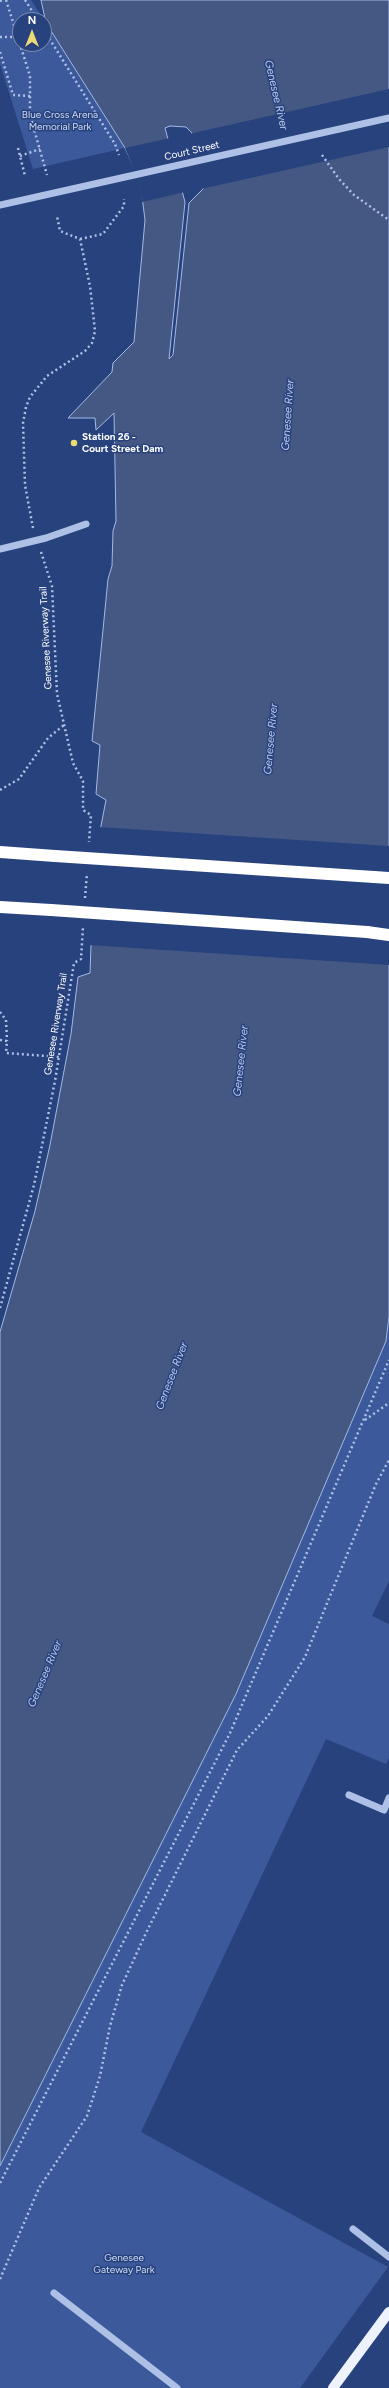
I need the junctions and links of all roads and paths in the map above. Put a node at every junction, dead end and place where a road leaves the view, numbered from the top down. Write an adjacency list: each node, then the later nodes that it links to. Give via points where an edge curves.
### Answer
1 (4, 0): 3 (path); 5 (path)
2 (25, 0): 4 (path)
3 (0, 1)
4 (33, 12)
5 (12, 20)
6 (0, 37): 7 (path)
7 (12, 38)
8 (52, 43): 15 (path, via 115,144)
9 (0, 52): 11 (path, via 14,95)
10 (23, 52): 11 (path, via 30,76)
11 (30, 96): 14 (path, via 30,115)
12 (389, 118): 21 (street, Court Street)
13 (18, 148): 17 (path)
14 (40, 149): 17 (path); 18 (path)
15 (119, 155)
16 (322, 155): 23 (path, via 354,196)
17 (20, 156): 19 (path)
18 (47, 175)
19 (25, 176)
20 (124, 199): 24 (path, via 124,206 103,234)
21 (0, 205)
22 (57, 216): 24 (path, via 60,232)
23 (389, 220)
24 (80, 239): 26 (path, Genesee Riverway Trail, via 95,331 92,343 85,351 43,380 30,397 23,423 26,497)
25 (86, 524): 26 (street)
26 (37, 540): 27 (street); 28 (path, Genesee Riverway Trail, via 52,586 56,681)
27 (0, 549)
28 (64, 725): 29 (path, via 48,738 19,779); 30 (path, Genesee Riverway Trail, via 73,763 83,781 83,810 91,815)
29 (0, 790)
30 (89, 846)
31 (0, 852): 33 (highway, bridge)
32 (87, 868): 34 (path)
33 (389, 877)
34 (85, 906)
35 (0, 907): 37 (highway, bridge)
36 (84, 921): 41 (path, Genesee Riverway Trail, via 81,959 74,962)
37 (389, 934)
38 (0, 1012): 40 (path, via 6,1020)
39 (0, 1040): 40 (path)
40 (7, 1041): 41 (path, via 6,1053)
41 (59, 1057): 42 (path, Genesee Riverway Trail, via 34,1185)
42 (1, 1302): 43 (path, Genesee Riverway Trail)
43 (0, 1308)
44 (389, 1360): 46 (path)
45 (389, 1403): 46 (path)
46 (365, 1420): 50 (path, via 230,1733)
47 (389, 1460): 53 (path, via 376,1484 304,1657 268,1716 237,1750 146,1933 122,1985 110,2026 100,2076 87,2116 39,2188)
48 (349, 1795): 49 (street, via 384,1810)
49 (389, 1798)
50 (0, 2183)
51 (352, 2229): 52 (street)
52 (389, 2257)
53 (0, 2279)
54 (54, 2293): 56 (street)
55 (389, 2312): 57 (main road)
56 (177, 2388)
57 (333, 2388)

